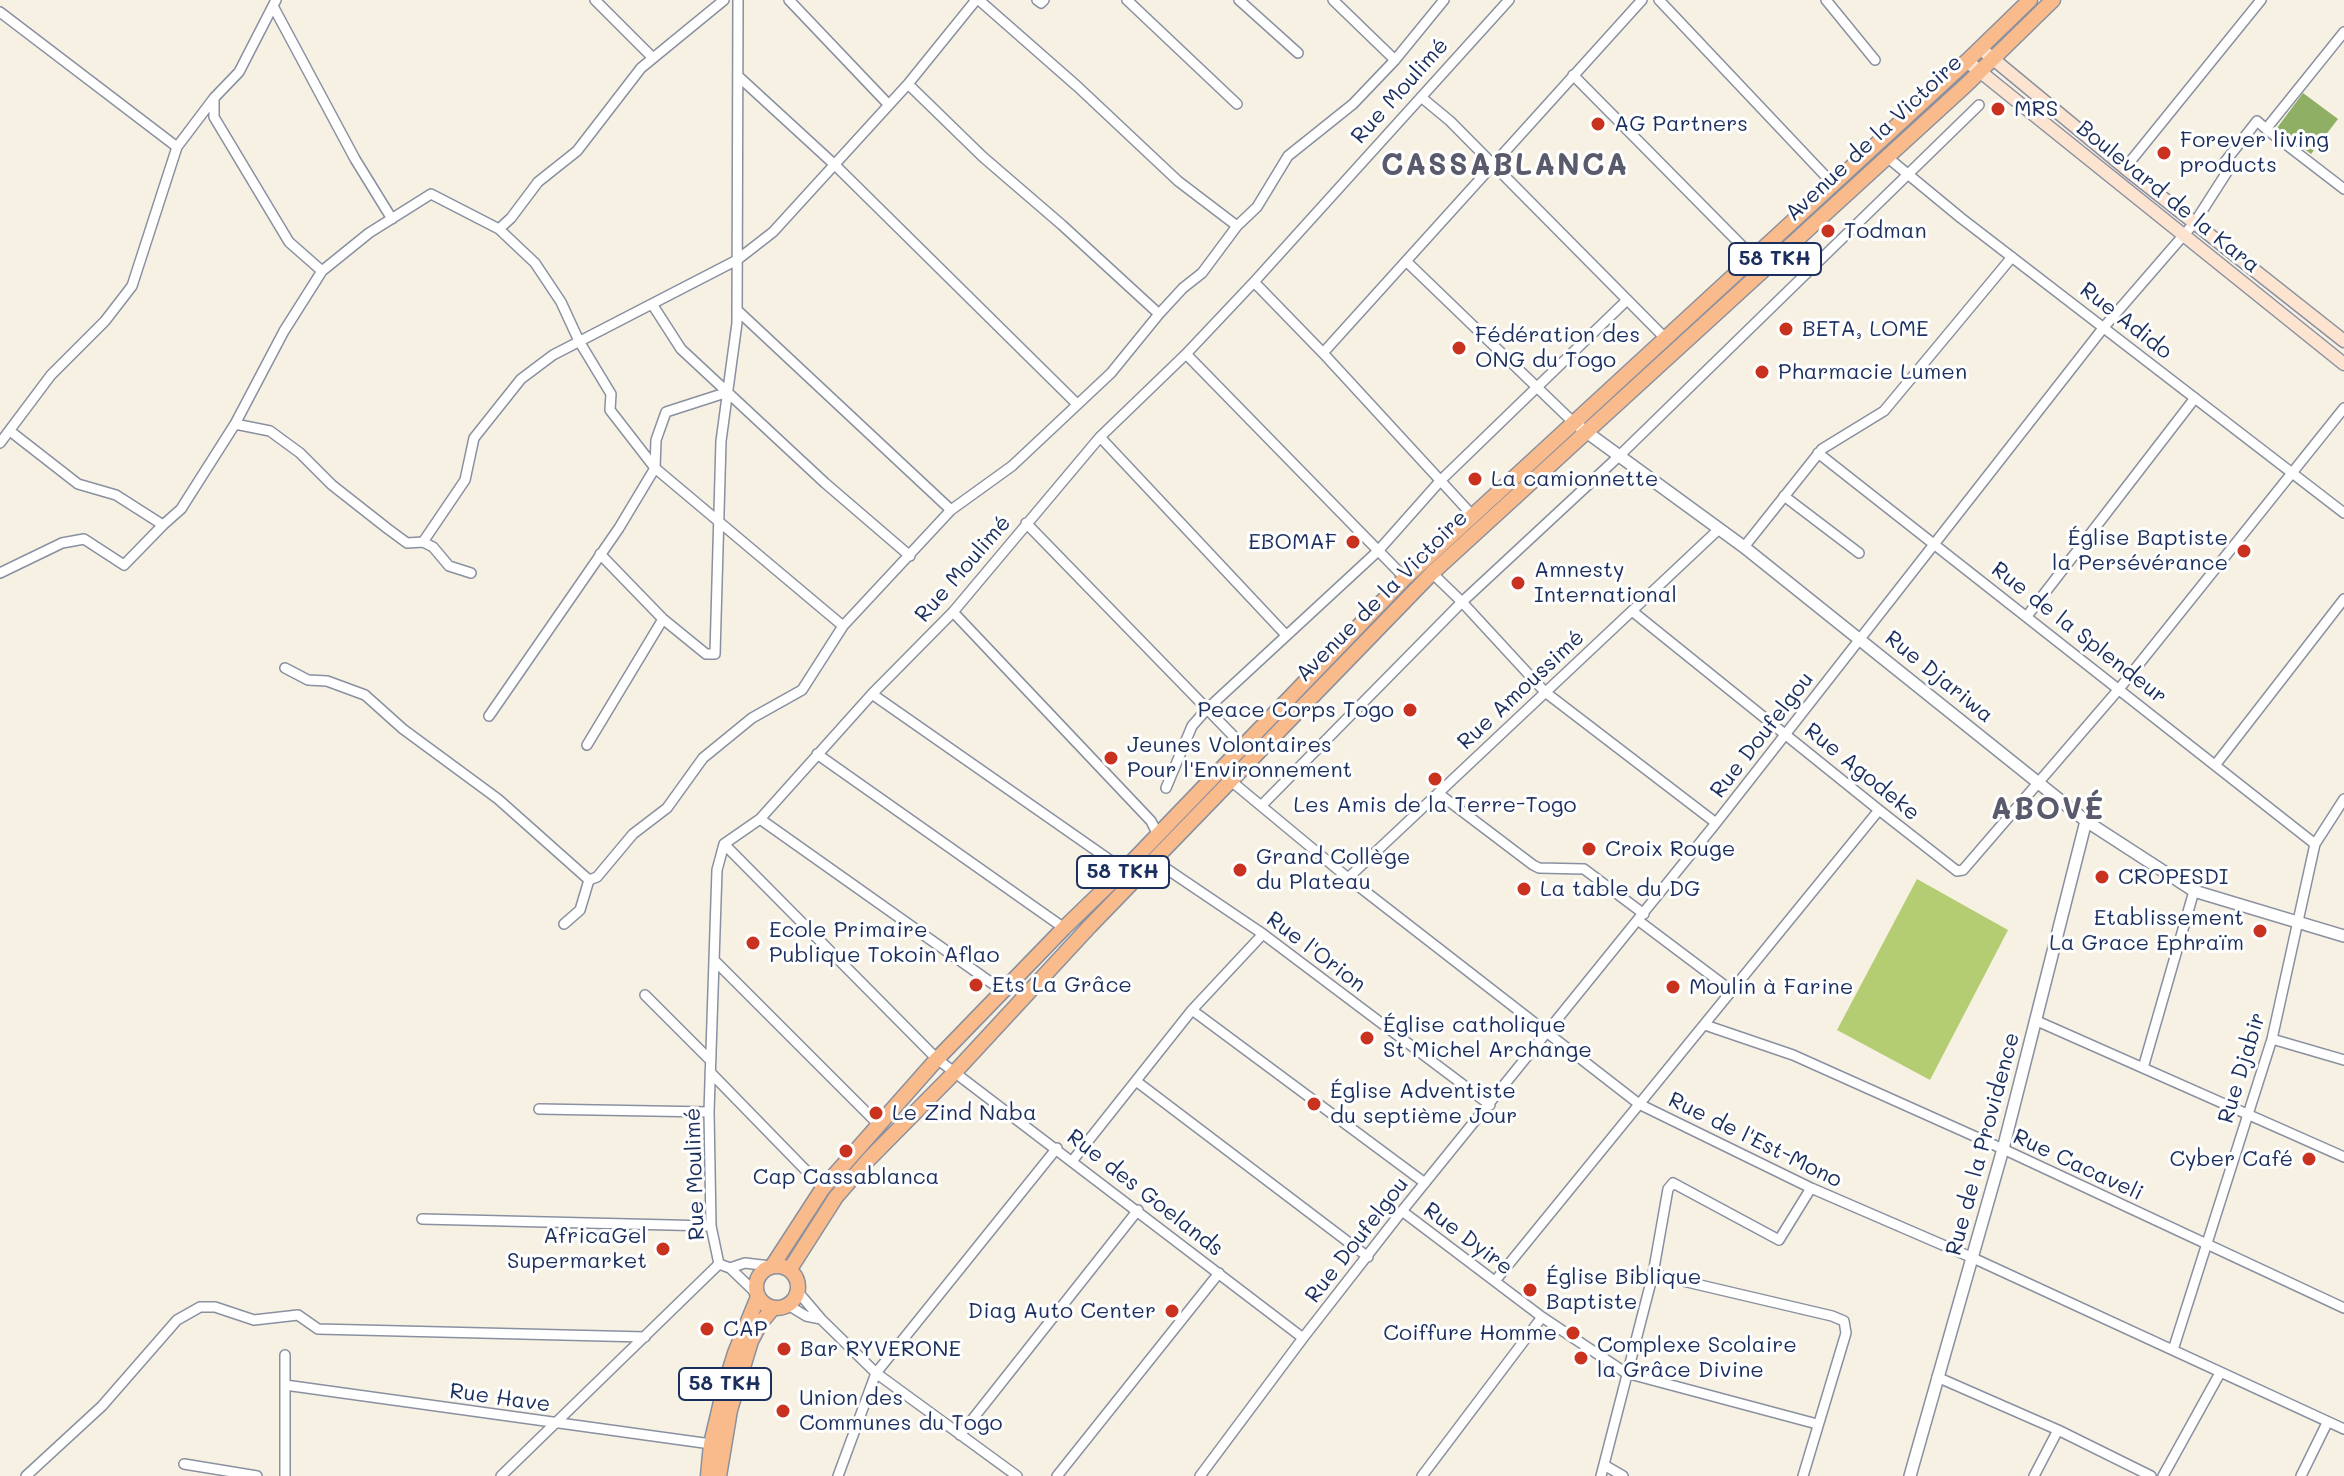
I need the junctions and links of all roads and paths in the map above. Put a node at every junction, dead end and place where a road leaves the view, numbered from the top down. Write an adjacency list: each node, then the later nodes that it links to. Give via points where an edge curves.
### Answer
1 (595, 0): 24 (street)
2 (724, 0): 24 (street)
3 (738, 0): 31 (street)
4 (789, 0): 35 (street)
5 (977, 0): 32 (street); 49 (street, via 1178,181)
6 (1037, 0): 7 (street)
7 (1044, 0)
8 (1127, 0): 36 (street)
9 (1239, 0): 23 (street)
10 (1333, 0): 26 (street)
11 (1444, 0): 26 (street)
12 (1509, 0): 33 (street, Rue Moulimé)
13 (1642, 0): 30 (street)
14 (1659, 0): 45 (street)
15 (1826, 0): 27 (street)
16 (2030, 0): 22 (highway, Avenue de la Victoire / 58 TKH)
17 (2053, 0): 25 (highway, Avenue de la Victoire / 58 TKH)
18 (2261, 0): 43 (street)
19 (274, 3): 34 (street, via 239,72); 47 (street)
20 (0, 12): 39 (street)
21 (2344, 32): 38 (street, Rue Doufelgou)
22 (1980, 48): 25 (main road, Boulevard de la Kara); 28 (highway, Avenue de la Victoire / 58 TKH)
23 (1298, 53)
24 (653, 58): 50 (street, via 577,151 538,182)
25 (1993, 58): 29 (highway, Avenue de la Victoire / 58 TKH); 43 (main road, Boulevard de la Kara)
26 (1395, 60): 49 (street, via 1353,104 1288,156 1257,207)
27 (1875, 60)
28 (1967, 61): 29 (main road, Boulevard de la Kara); 45 (highway, Avenue de la Victoire / 58 TKH)
29 (1980, 71): 40 (highway, Avenue de la Victoire / 58 TKH); 51 (main road, Boulevard de la Kara)
30 (1573, 75): 41 (street); 53 (street)
31 (738, 76): 42 (street); 54 (street)
32 (908, 84): 35 (street); 61 (street)
33 (1421, 97): 41 (street); 57 (street, Rue Moulimé)
34 (214, 98): 39 (street); 56 (street, via 214,117 289,242)
35 (888, 104): 42 (street)
36 (1237, 104)
37 (1979, 105): 44 (street)
38 (2266, 129): 46 (street); 48 (street, Rue Doufelgou, via 2257,121 2224,163 2227,172)
39 (177, 147): 76 (street, via 132,286 51,375)
40 (1887, 157): 44 (street, Rue Adido); 75 (highway, Avenue de la Victoire / 58 TKH)
41 (1493, 165): 55 (street); 58 (street)
42 (836, 166): 54 (street, via 773,232); 72 (street)
43 (2125, 168): 48 (main road, Boulevard de la Kara)
44 (1907, 174): 52 (street, Rue Adido); 80 (street)
45 (1833, 184): 53 (highway, Avenue de la Victoire / 58 TKH)
46 (2344, 189)
47 (392, 219): 50 (street, via 431,194); 56 (street)
48 (2195, 222): 51 (street, Rue Doufelgou); 65 (main road, Boulevard de la Kara)
49 (1237, 226): 61 (street, via 1202,273)
50 (499, 229): 64 (street, via 535,263)
51 (2184, 236): 62 (street, Rue Doufelgou); 68 (main road, Boulevard de la Kara)
52 (2012, 257): 62 (street, Rue Adido); 79 (street, via 1884,411)
53 (1754, 258): 63 (highway, Avenue de la Victoire / 58 TKH)
54 (737, 260): 59 (street); 60 (street)
55 (1406, 261): 66 (street); 69 (street)
56 (322, 271): 74 (street)
57 (1254, 282): 66 (street); 67 (street, Rue Moulimé)
58 (1626, 301): 63 (street); 69 (street)
59 (652, 304): 64 (street); 70 (street, via 681,349)
60 (737, 310): 70 (street); 85 (street)
61 (1159, 314): 72 (street, via 1111,373)
62 (2104, 327): 71 (street, Rue Adido); 93 (street, Rue Doufelgou)
63 (1666, 339): 75 (highway, Avenue de la Victoire / 58 TKH)
64 (579, 341): 81 (street, via 611,394 610,410); 92 (street, via 521,379 486,420 474,438 465,480)
65 (2344, 341)
66 (1323, 353): 83 (street)
67 (1186, 354): 77 (street, Rue Moulimé); 95 (street)
68 (2344, 364)
69 (1536, 386): 75 (street); 83 (street)
70 (728, 392): 81 (street, via 666,412 656,440); 88 (street); 98 (street)
71 (2195, 398): 82 (street, Rue Adido); 107 (street)
72 (1076, 403): 85 (street, via 1012,466)
73 (2344, 408): 82 (street)
74 (235, 424): 90 (street, via 181,509); 92 (street, via 270,431 407,543)
75 (1580, 428): 80 (street, Rue Djariwa); 87 (highway, Avenue de la Victoire / 58 TKH); 101 (highway, Avenue de la Victoire / 58 TKH)
76 (10, 431): 78 (street); 90 (street, via 78,484 116,495)
77 (1100, 437): 89 (street, Rue Moulimé); 110 (street)
78 (0, 443)
79 (1818, 453): 84 (street); 93 (street, Rue de la Splendeur)
80 (1618, 457): 91 (street, Rue Djariwa); 104 (street)
81 (655, 468): 88 (street); 97 (street)
82 (2293, 473): 86 (street, Rue Adido); 113 (street)
83 (1441, 480): 87 (street); 95 (street)
84 (1784, 496): 94 (street); 96 (street)
85 (951, 510): 98 (street)
86 (2344, 513)
87 (1473, 516): 102 (highway, Avenue de la Victoire / 58 TKH)
88 (719, 519): 108 (street, via 715,654 706,654); 109 (street)
89 (1026, 523): 106 (street, Rue Moulimé); 116 (street)
90 (163, 525): 99 (street, via 124,565 84,539 62,543)
91 (1719, 529): 94 (street, Rue Djariwa); 105 (street, Rue Amoussimé)
92 (423, 542): 100 (street, via 449,566)
93 (1935, 543): 107 (street, Rue de la Splendeur); 111 (street, Rue Doufelgou)
94 (1744, 547): 111 (street, Rue Djariwa)
95 (1378, 551): 102 (street); 110 (street)
96 (1859, 553)
97 (600, 554): 108 (street); 117 (street)
98 (910, 556): 109 (street)
99 (0, 573)
100 (471, 573)
101 (1432, 573): 104 (street); 122 (highway, Avenue de la Victoire / 58 TKH)
102 (1405, 578): 120 (highway, Avenue de la Victoire / 58 TKH)
103 (2344, 599): 123 (street)
104 (1462, 602): 114 (street); 128 (street)
105 (1632, 611): 114 (street, Rue Amoussimé); 118 (street, Rue Agodeke)
106 (953, 612): 115 (street, Rue Moulimé); 134 (street, via 1151,821)
107 (2027, 616): 113 (street, Rue de la Splendeur)
108 (663, 619): 119 (street)
109 (843, 626): 140 (street, via 802,690 752,718 703,758 667,808)
110 (1285, 634): 116 (street)
111 (1860, 640): 118 (street, Rue Doufelgou); 125 (street, Rue Djariwa)
112 (285, 668): 140 (street, via 308,680 365,695 498,799)
113 (2119, 689): 123 (street, Rue de la Splendeur); 125 (street)
114 (1545, 692): 127 (street, Rue Amoussimé); 133 (street)
115 (872, 694): 121 (street, Rue Moulimé); 138 (street)
116 (1206, 710): 120 (street); 126 (street, via 1192,726)
117 (489, 716)
118 (1785, 733): 130 (street, Rue Agodeke); 133 (street, Rue Doufelgou)
119 (587, 745)
120 (1242, 746): 122 (street); 124 (highway, Avenue de la Victoire / 58 TKH)
121 (817, 754): 131 (street, Rue Moulimé); 145 (street)
122 (1254, 756): 124 (highway, Avenue de la Victoire / 58 TKH)
123 (2216, 764): 136 (street, Rue de la Splendeur)
124 (1225, 776): 128 (street, Rue de l'Est-Mono); 134 (highway, Avenue de la Victoire / 58 TKH); 137 (highway, Avenue de la Victoire / 58 TKH)
125 (2038, 782): 130 (street, Rue Agodeke, via 1963,870 1957,871); 132 (street, Rue Djariwa)
126 (1166, 788)
127 (1438, 793): 139 (street, Rue Amoussimé); 142 (street, via 1533,865 1584,869)
128 (1262, 805): 139 (street, Rue de l'Est-Mono)
129 (2342, 805): 136 (street, Rue Djabir)
130 (1879, 810): 150 (street)
131 (760, 819): 135 (street, Rue Moulimé); 149 (street)
132 (2086, 821): 141 (street, Rue Djariwa); 153 (street, Rue de la Providence)
133 (1716, 823): 142 (street, Rue Doufelgou)
134 (1158, 835): 138 (highway, Avenue de la Victoire / 58 TKH)
135 (724, 844): 148 (street, Rue Moulimé, via 717,870); 157 (street, Rue des Goelands)
136 (2315, 844): 144 (street, Rue Djabir)
137 (1155, 861): 146 (street, Rue l'Orion); 162 (highway, Avenue de la Victoire / 58 TKH)
138 (1124, 870): 145 (highway, Avenue de la Victoire / 58 TKH)
139 (1348, 878): 155 (street, Rue de l'Est-Mono)
140 (589, 880): 143 (street, via 580,910)
141 (2194, 891): 144 (street, Rue Djariwa); 160 (street)
142 (1641, 917): 150 (street); 155 (street, Rue Doufelgou)
143 (564, 924)
144 (2299, 924): 147 (street, Rue Djariwa); 156 (street, Rue Djabir)
145 (1064, 928): 149 (highway, Avenue de la Victoire / 58 TKH)
146 (1263, 934): 152 (street); 165 (street, Rue l'Orion)
147 (2344, 936)
148 (714, 960): 158 (street, Rue Moulimé); 169 (street)
149 (1003, 991): 157 (highway, Avenue de la Victoire / 58 TKH)
150 (1732, 991): 154 (street)
151 (645, 995): 158 (street)
152 (1192, 1010): 163 (street); 174 (street)
153 (2037, 1021): 160 (street); 171 (street, Rue de la Providence)
154 (1705, 1025): 164 (street); 171 (street, Rue Cacaveli, via 1793,1055)
155 (1548, 1034): 164 (street, Rue de l'Est-Mono); 165 (street, Rue Doufelgou)
156 (2272, 1039): 159 (street); 168 (street, Rue Djabir)
157 (937, 1059): 162 (street, Rue des Goelands); 169 (highway, Avenue de la Victoire / 58 TKH)
158 (710, 1060): 161 (street, Rue Moulimé)
159 (2344, 1060)
160 (2143, 1068): 168 (street)
161 (710, 1072): 167 (street, Rue Moulimé); 175 (street)
162 (954, 1073): 170 (street, Rue des Goelands); 187 (highway, Avenue de la Victoire / 58 TKH, via 851,1179)
163 (1136, 1081): 173 (street); 182 (street)
164 (1639, 1104): 176 (street, Rue de l'Est-Mono); 190 (street)
165 (1490, 1105): 174 (street, Rue Doufelgou)
166 (539, 1109): 167 (street)
167 (709, 1112): 180 (street, Rue Moulimé)
168 (2248, 1114): 172 (street); 181 (street, Rue Djabir)
169 (879, 1125): 175 (highway, Avenue de la Victoire / 58 TKH)
170 (1057, 1148): 173 (street, Rue des Goelands); 201 (street)
171 (2003, 1149): 181 (street, Rue Cacaveli); 183 (street, Rue de la Providence)
172 (2344, 1157)
173 (1073, 1160): 177 (street, Rue des Goelands)
174 (1425, 1183): 178 (street, Rue Doufelgou)
175 (823, 1188): 185 (highway, Avenue de la Victoire / 58 TKH)
176 (1811, 1188): 183 (street, Rue de l'Est-Mono); 189 (street, via 1779,1240 1673,1183)
177 (1138, 1210): 188 (street, Rue des Goelands); 211 (street)
178 (1402, 1211): 182 (street, Rue Doufelgou); 190 (street, Rue Dyire)
179 (422, 1219): 180 (street)
180 (711, 1226): 184 (street, Rue Moulimé)
181 (2207, 1245): 194 (street, Rue Cacaveli); 199 (street, Rue Djabir)
182 (1368, 1257): 198 (street, Rue Doufelgou)
183 (1973, 1258): 199 (street, Rue de l'Est-Mono); 204 (street, Rue de la Providence)
184 (719, 1264): 186 (street); 197 (street)
185 (772, 1266): 186 (street, via 745,1263); 187 (highway); 192 (highway, via 758,1277)
186 (730, 1268): 192 (street)
187 (790, 1269): 191 (highway)
188 (1219, 1273): 198 (street, Rue des Goelands); 224 (street)
189 (1653, 1274): 202 (street); 208 (street, via 1844,1321 1846,1333)
190 (1495, 1281): 195 (street, Rue Dyire)
191 (798, 1292): 193 (highway); 196 (street)
192 (758, 1295): 193 (highway); 212 (highway, 58 TKH, via 735,1353)
193 (780, 1307): 196 (street); 221 (highway, 58 TKH, via 760,1324 751,1341 730,1410)
194 (2344, 1308)
195 (1542, 1317): 202 (street, Rue Dyire); 226 (street)
196 (821, 1319): 201 (street)
197 (645, 1337): 207 (street); 216 (street, via 318,1329 298,1315 254,1320 200,1307 177,1320 102,1406)
198 (1303, 1338): 225 (street, Rue Doufelgou)
199 (2173, 1350): 203 (street, Rue de l'Est-Mono)
200 (285, 1355): 205 (street)
201 (876, 1373): 211 (street); 215 (street)
202 (1626, 1373): 208 (street, Rue Dyire); 214 (street)
203 (2220, 1373): 206 (street, Rue de l'Est-Mono); 233 (street)
204 (1937, 1377): 210 (street); 230 (street, Rue de la Providence)
205 (285, 1385): 207 (street, Rue Have); 218 (street)
206 (2327, 1423): 209 (street, Rue de l'Est-Mono); 234 (street)
207 (555, 1424): 212 (street, Rue Have); 219 (street)
208 (1817, 1424): 229 (street)
209 (2344, 1429)
210 (2058, 1430): 231 (street); 232 (street)
211 (960, 1435): 223 (street)
212 (711, 1444): 220 (highway, 58 TKH)
213 (184, 1464): 217 (street)
214 (1604, 1465): 227 (street); 228 (street)
215 (838, 1472): 222 (street)
216 (26, 1476)
217 (257, 1476)
218 (285, 1476)
219 (501, 1476)
220 (708, 1476)
221 (719, 1476)
222 (848, 1476)
223 (1017, 1476)
224 (1057, 1476)
225 (1200, 1476)
226 (1422, 1476)
227 (1601, 1476)
228 (1623, 1476)
229 (1803, 1476)
230 (1910, 1476)
231 (2034, 1476)
232 (2151, 1476)
233 (2163, 1476)
234 (2301, 1476)

